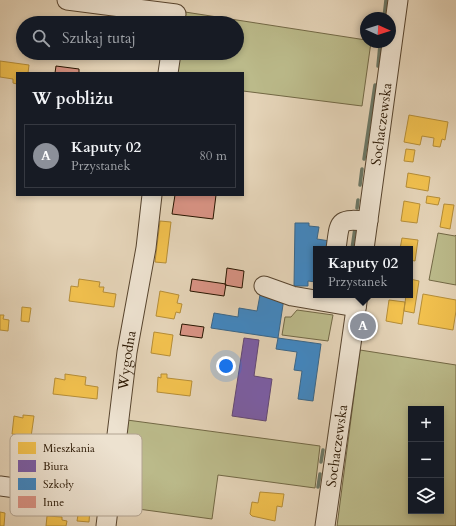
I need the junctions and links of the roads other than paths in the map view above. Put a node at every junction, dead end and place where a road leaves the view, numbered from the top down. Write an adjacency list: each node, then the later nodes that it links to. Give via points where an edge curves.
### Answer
1 (67, 0): 3 (street)
2 (398, 0): 7 (street, Sochaczewska)
3 (176, 12)
4 (169, 60): 5 (street)
5 (168, 72)
6 (152, 196): 15 (street, Wygodna, via 146,248 127,352)
7 (368, 221): 8 (street, via 348,220 339,225); 9 (street, Sochaczewska)
8 (336, 246)
9 (364, 246)
10 (264, 286): 11 (street, via 292,296)
11 (313, 298)
12 (317, 298): 13 (street)
13 (329, 299): 14 (street)
14 (357, 301): 20 (street, Sochaczewska)
15 (117, 434)
16 (0, 486): 17 (street)
17 (10, 487)
18 (107, 516): 19 (street, Wygodna)
19 (106, 526)
20 (325, 526)

